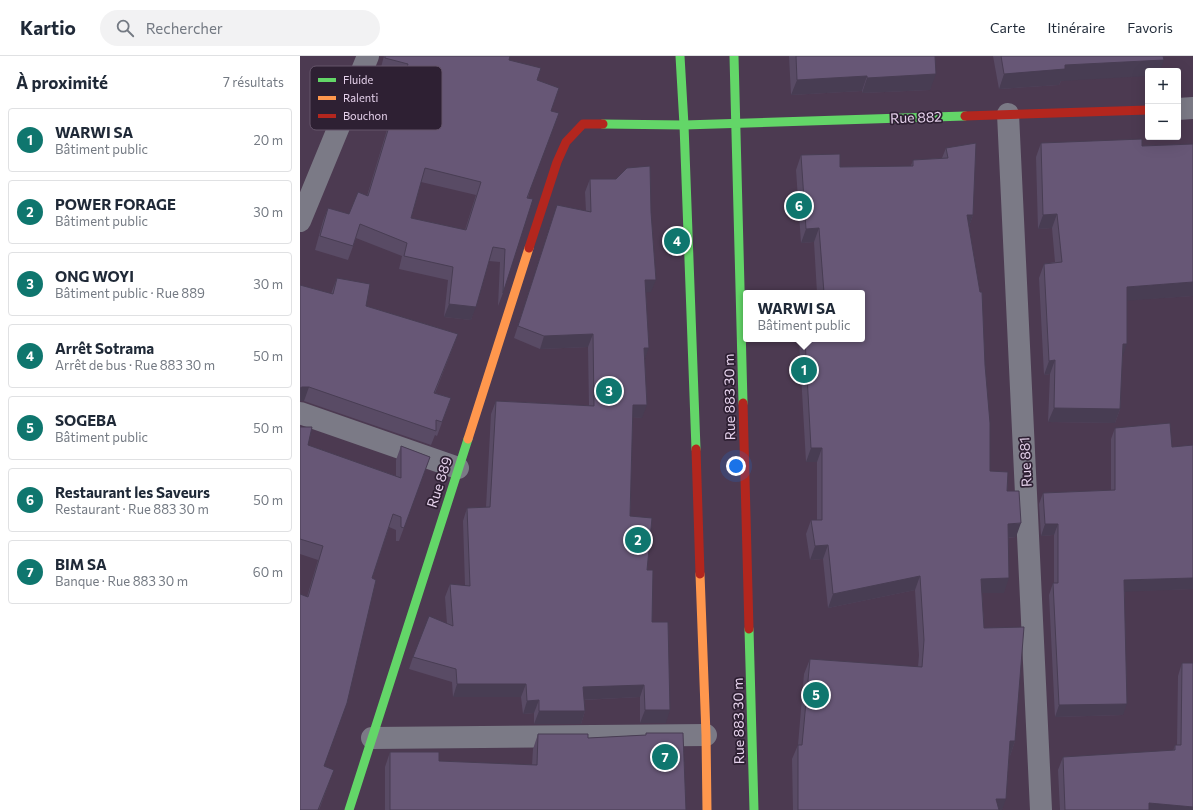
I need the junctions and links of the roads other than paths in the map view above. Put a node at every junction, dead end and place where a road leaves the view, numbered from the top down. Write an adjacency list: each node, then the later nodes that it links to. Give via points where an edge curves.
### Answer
1 (368, 56): 4 (street)
2 (680, 56): 10 (main road)
3 (734, 56): 9 (main road, Rue 883 30 m)
4 (364, 66)
5 (1181, 108): 6 (street)
6 (1193, 108)
7 (1145, 110): 8 (main road, Rue 882)
8 (1008, 114): 9 (main road, Rue 882); 20 (street, Rue 881)
9 (736, 123): 10 (main road, Rue 882); 19 (main road, Rue 883 30 m)
10 (684, 124): 14 (main road, Rue 889, via 583,124 566,142 557,162); 15 (main road)
11 (338, 130): 12 (street)
12 (300, 221)
13 (300, 413): 14 (street)
14 (458, 468): 16 (main road, Rue 889)
15 (706, 735): 16 (street); 18 (main road)
16 (372, 738): 17 (main road, Rue 889)
17 (349, 810)
18 (708, 810)
19 (754, 810)
20 (1041, 810)

